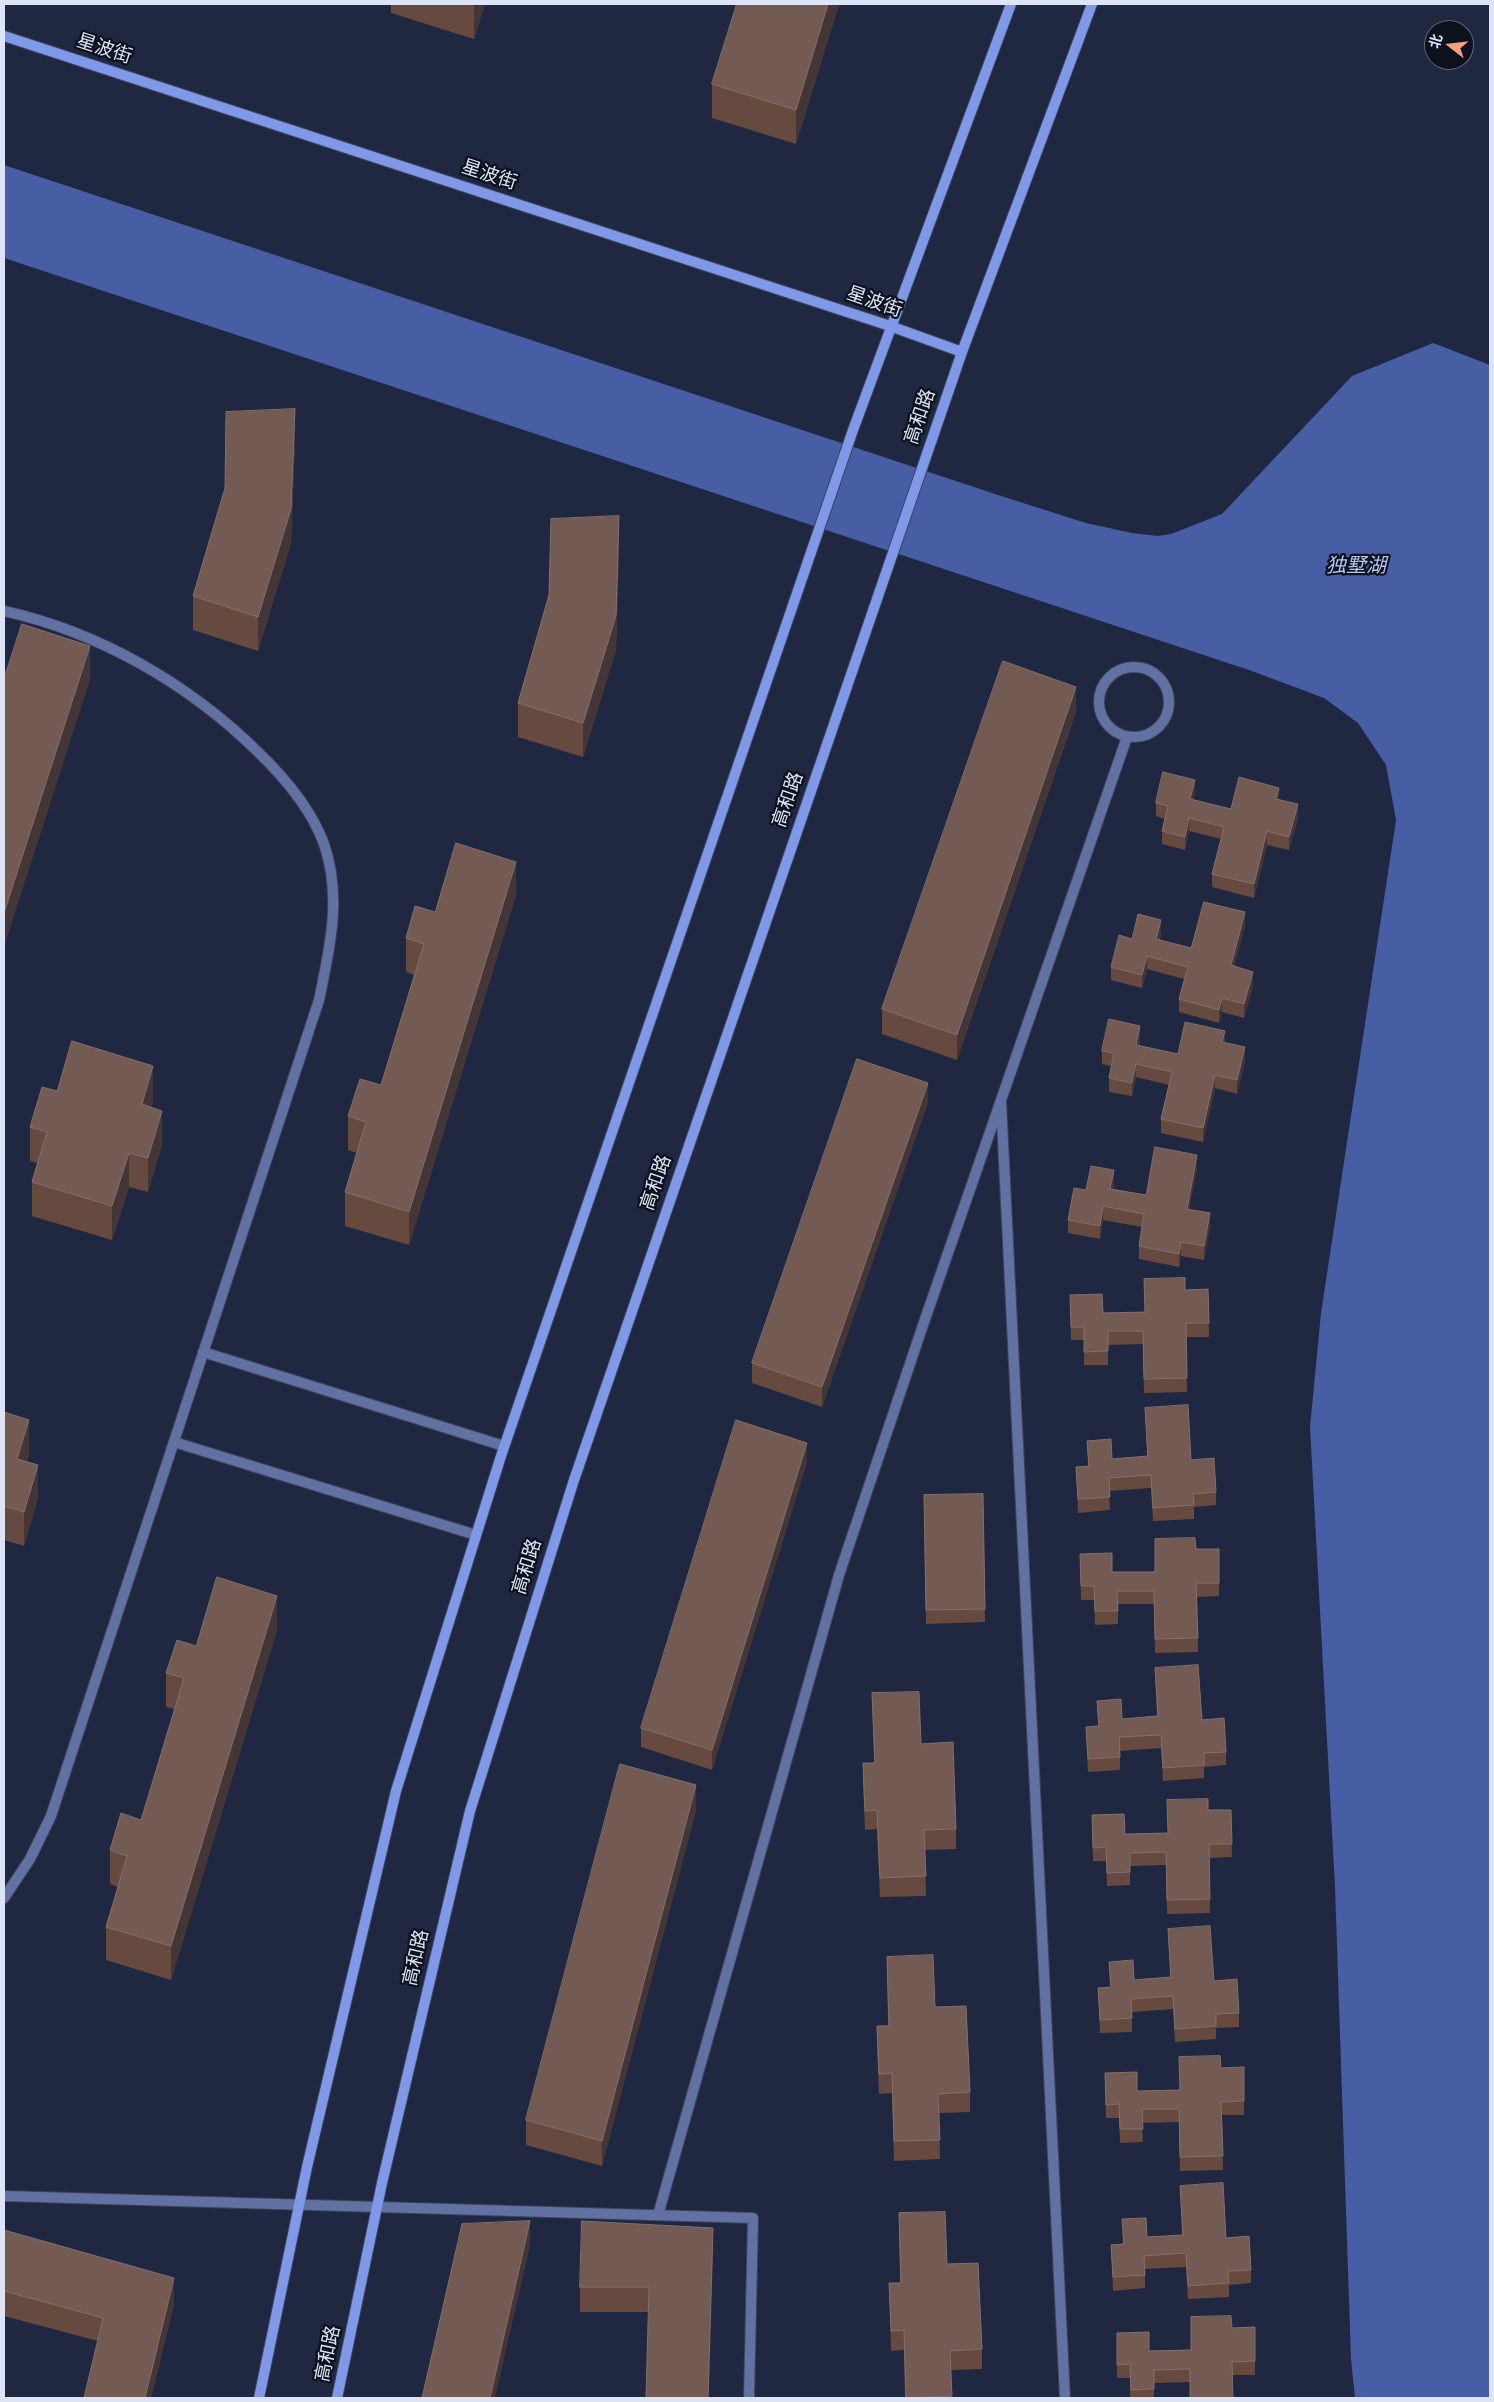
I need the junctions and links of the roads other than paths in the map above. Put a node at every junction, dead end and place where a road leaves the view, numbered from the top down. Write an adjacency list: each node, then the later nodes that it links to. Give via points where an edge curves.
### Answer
1 (1011, 4): 4 (main road)
2 (1092, 4): 5 (main road, 高和路)
3 (4, 36): 4 (main road, 星波街)
4 (890, 326): 5 (main road, 星波街); 11 (main road)
5 (962, 352): 16 (main road, 高和路, via 570,1489 470,1811)
6 (4, 611): 9 (street, via 62,627 132,659 181,688 236,730 279,772 323,843 334,907 332,937 319,1000)
7 (1127, 737): 7 (street, via 1144,736 1159,727 1168,713 1170,696 1162,680 1149,669 1132,666 1116,671 1104,682 1099,699 1101,716 1111,730); 8 (street)
8 (1001, 1100): 17 (street, via 839,1575); 21 (street)
9 (203, 1352): 10 (street); 11 (street)
10 (174, 1442): 12 (street); 13 (street, via 51,1816 30,1860)
11 (504, 1446): 12 (main road)
12 (476, 1535): 15 (main road, via 396,1791)
13 (4, 1898)
14 (4, 2196): 15 (street)
15 (299, 2204): 16 (street); 18 (main road)
16 (377, 2207): 17 (street); 19 (main road, 高和路)
17 (658, 2215): 20 (street, via 753,2218)
18 (259, 2398)
19 (337, 2398)
20 (749, 2398)
21 (1065, 2398)

